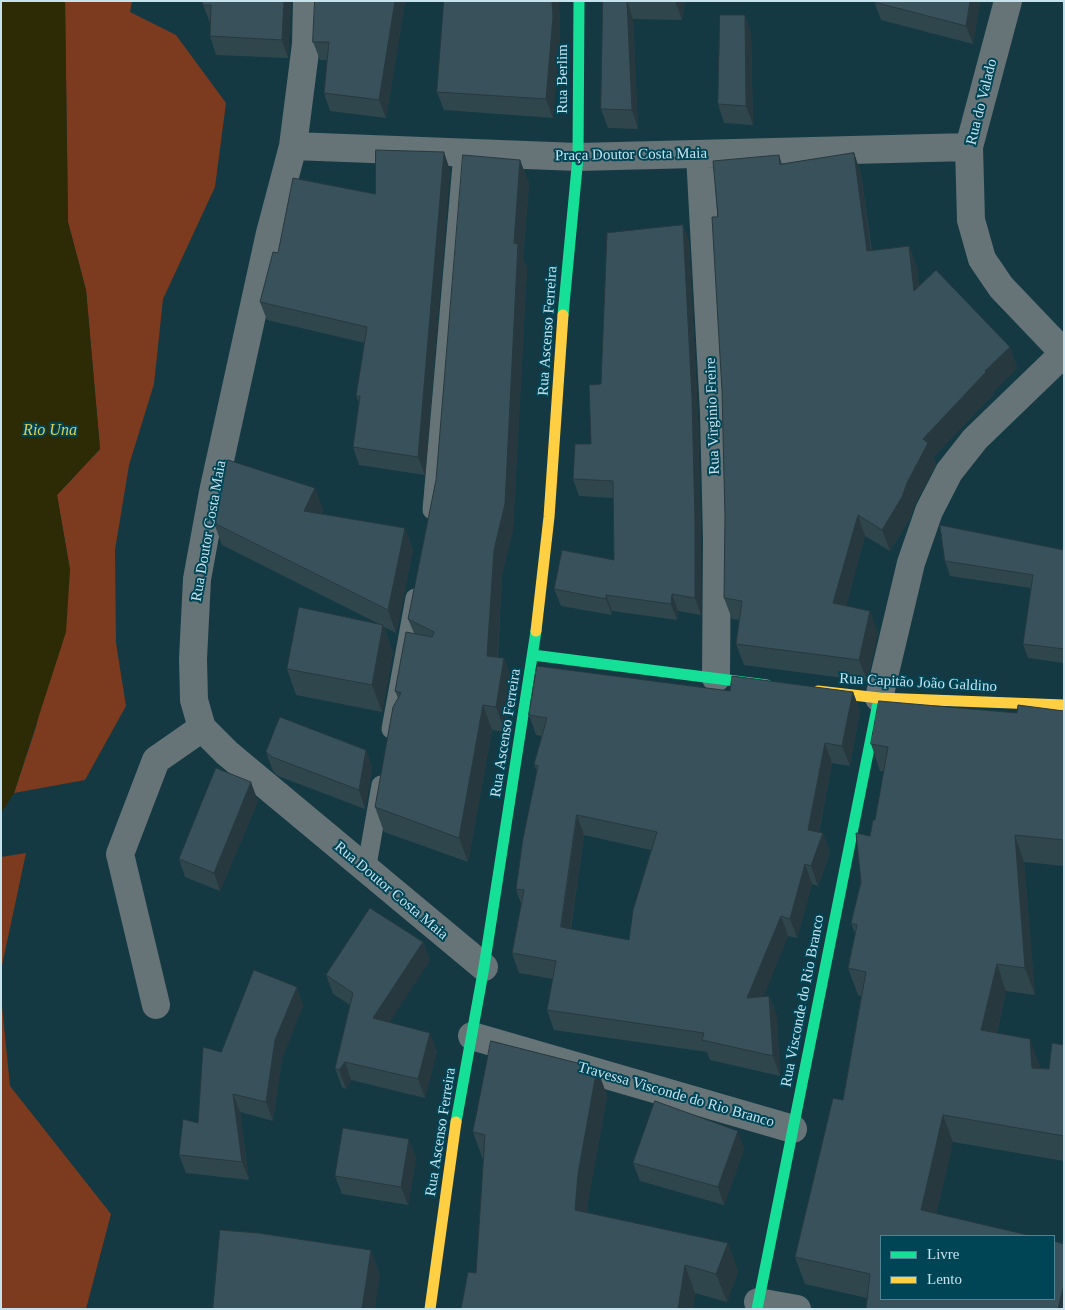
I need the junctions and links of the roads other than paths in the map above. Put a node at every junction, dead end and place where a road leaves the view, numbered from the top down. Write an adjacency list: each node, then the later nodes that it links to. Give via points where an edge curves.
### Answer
1 (307, 1): 4 (street, Rua Doutor Costa Maia, via 306,44)
2 (579, 1): 8 (street, Rua Berlim)
3 (1008, 1): 5 (street, Rua do Valado)
4 (294, 146): 6 (street, Praça Doutor Costa Maia); 18 (street, Rua Doutor Costa Maia, via 267,242 213,492 198,579 192,659 194,700)
5 (969, 147): 7 (street, Praça Doutor Costa Maia); 9 (street, Rua do Valado, via 971,220 982,259 1001,287)
6 (463, 153): 8 (street, Praça Doutor Costa Maia); 10 (lane)
7 (700, 154): 8 (street, Praça Doutor Costa Maia); 13 (street, Rua Virginio Freire, via 714,413)
8 (578, 157): 12 (street, Rua Ascenso Ferreira, via 563,307 550,507)
9 (1064, 353): 16 (street, via 974,439 948,472 929,511 911,563)
10 (430, 522)
11 (418, 581): 19 (lane)
12 (533, 655): 13 (street); 22 (street, Rua Ascenso Ferreira)
13 (716, 678): 14 (street)
14 (783, 686)
15 (802, 689): 16 (street, Rua Capitão João Galdino)
16 (878, 698): 17 (street, Rua Capitão João Galdino); 25 (street, Rua Visconde do Rio Branco)
17 (1064, 705)
18 (202, 728): 21 (street, Rua Doutor Costa Maia, via 267,788); 23 (street, via 156,760 120,854)
19 (388, 745)
20 (384, 764): 21 (lane)
21 (366, 871): 22 (street, Rua Doutor Costa Maia)
22 (484, 967): 24 (street, Rua Ascenso Ferreira)
23 (156, 1005)
24 (472, 1036): 25 (street, Travessa Visconde do Rio Branco); 27 (street, Rua Ascenso Ferreira, via 456,1122)
25 (793, 1129): 26 (street, Rua Visconde do Rio Branco)
26 (758, 1305): 28 (street)
27 (430, 1309)
28 (797, 1309)

